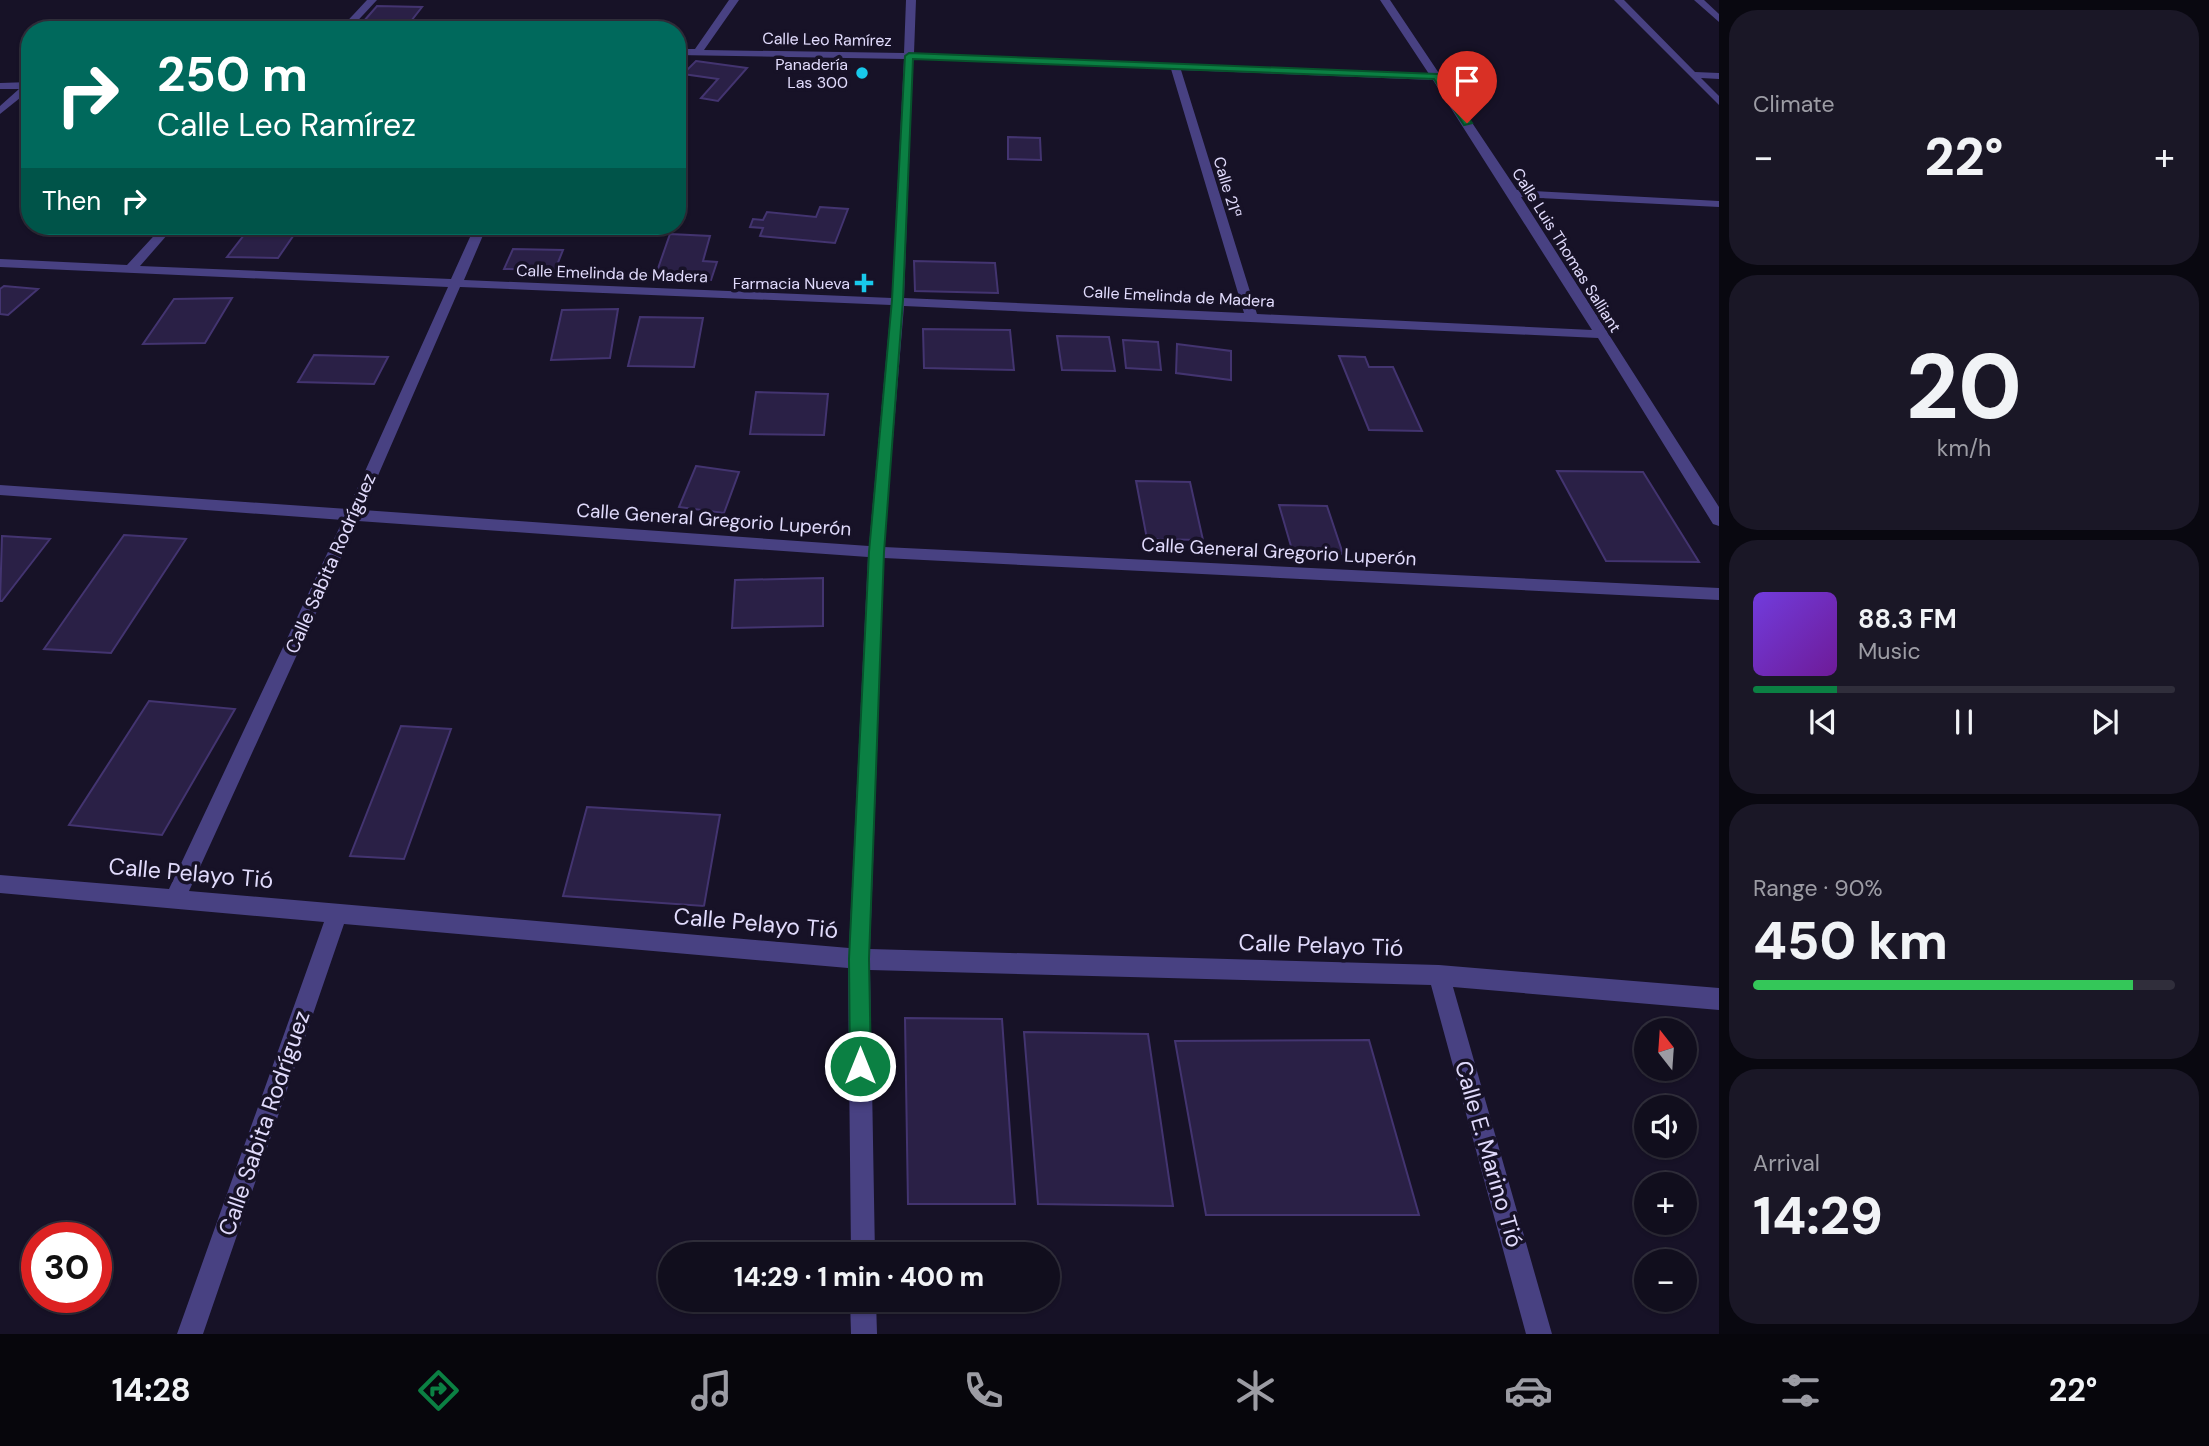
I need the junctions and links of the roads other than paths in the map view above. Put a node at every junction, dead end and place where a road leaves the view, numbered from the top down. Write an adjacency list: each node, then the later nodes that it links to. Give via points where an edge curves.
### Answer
1 (372, 0): 8 (street)
2 (734, 0): 10 (street)
3 (911, 0): 11 (street)
4 (1385, 0): 15 (street, Calle Luis Thomas Salliant)
5 (1619, 0): 13 (street)
6 (1699, 0): 7 (street)
7 (1719, 19)
8 (352, 21)
9 (686, 52): 10 (street, Calle Leo Ramírez)
10 (697, 52): 11 (street, Calle Leo Ramírez)
11 (909, 56): 12 (street, Calle Leo Ramírez); 28 (street)
12 (1175, 66): 15 (street, Calle Leo Ramírez); 29 (street, Calle 21ª)
13 (1693, 75): 14 (street); 19 (street)
14 (1719, 76)
15 (1437, 77): 21 (street, Calle Luis Thomas Salliant)
16 (21, 85): 17 (street)
17 (0, 86)
18 (21, 92): 20 (street)
19 (1719, 102)
20 (0, 111)
21 (1513, 192): 22 (street); 30 (street, Calle Luis Thomas Salliant)
22 (1719, 204)
23 (161, 235): 26 (street)
24 (477, 235): 27 (street, Calle Sabita Rodríguez)
25 (0, 263): 26 (street, Calle Emelinda de Madera)
26 (130, 269): 27 (street, Calle Emelinda de Madera)
27 (452, 285): 28 (street, Calle Emelinda de Madera); 32 (street, Calle Sabita Rodríguez)
28 (898, 300): 29 (street, Calle Emelinda de Madera); 34 (street)
29 (1251, 316): 30 (street, Calle Emelinda de Madera)
30 (1600, 334): 33 (street, Calle Luis Thomas Salliant)
31 (0, 490): 32 (street, Calle General Gregorio Luperón)
32 (354, 513): 34 (street, Calle General Gregorio Luperón); 37 (street, Calle Sabita Rodríguez)
33 (1719, 520)
34 (876, 552): 35 (street, Calle General Gregorio Luperón); 39 (street)
35 (1719, 594)
36 (0, 884): 37 (street, Calle Pelayo Tió)
37 (175, 898): 38 (street, Calle Pelayo Tió)
38 (338, 912): 39 (street, Calle Pelayo Tió); 44 (street, Calle Sabita Rodríguez)
39 (859, 959): 40 (street, Calle Pelayo Tió); 42 (street)
40 (1439, 975): 41 (street, Calle Pelayo Tió); 46 (street, Calle E. Marino Tió)
41 (1719, 999)
42 (863, 1242)
43 (863, 1312): 45 (street)
44 (190, 1334)
45 (864, 1334)
46 (1539, 1334)

